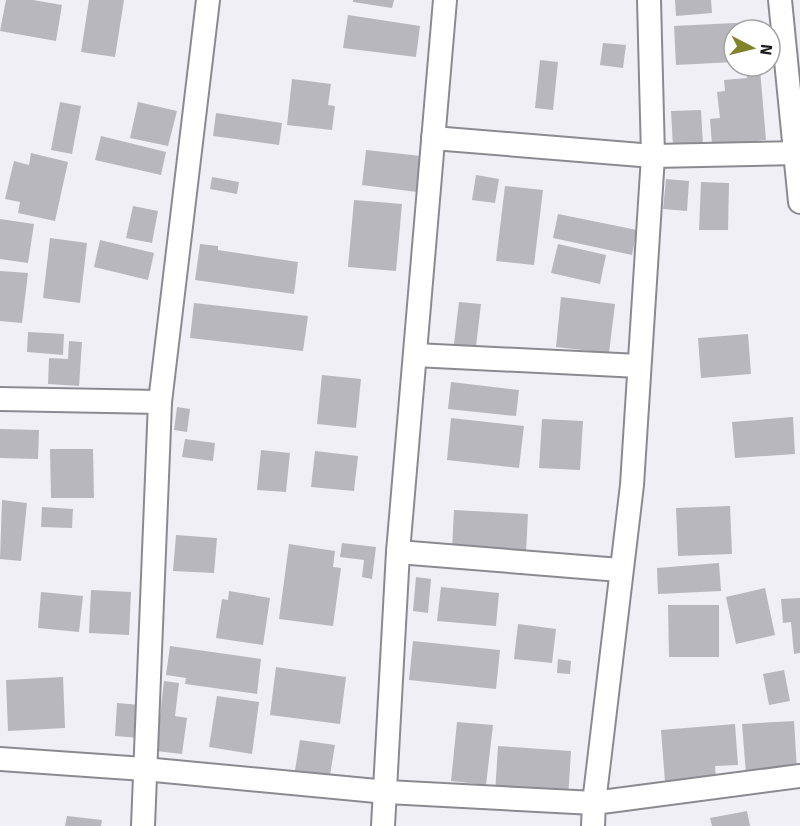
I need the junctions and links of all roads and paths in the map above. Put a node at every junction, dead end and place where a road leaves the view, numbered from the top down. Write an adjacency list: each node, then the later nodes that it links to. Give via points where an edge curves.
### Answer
1 (208, 0): 12 (street)
2 (445, 0): 5 (street)
3 (649, 0): 7 (street)
4 (780, 0): 6 (street)
5 (433, 138): 7 (street); 9 (street)
6 (798, 154): 7 (street); 8 (street)
7 (653, 156): 10 (street)
8 (800, 202)
9 (415, 355): 10 (street); 13 (street)
10 (639, 366): 14 (street, via 632,484)
11 (0, 399): 12 (street)
12 (160, 402): 16 (street)
13 (398, 552): 14 (street); 18 (street)
14 (620, 570): 19 (street)
15 (0, 759): 16 (street)
16 (144, 769): 18 (street); 20 (street)
17 (800, 776): 19 (street)
18 (387, 792): 19 (street); 21 (street)
19 (594, 803): 22 (street)
20 (143, 826)
21 (383, 826)
22 (593, 826)

